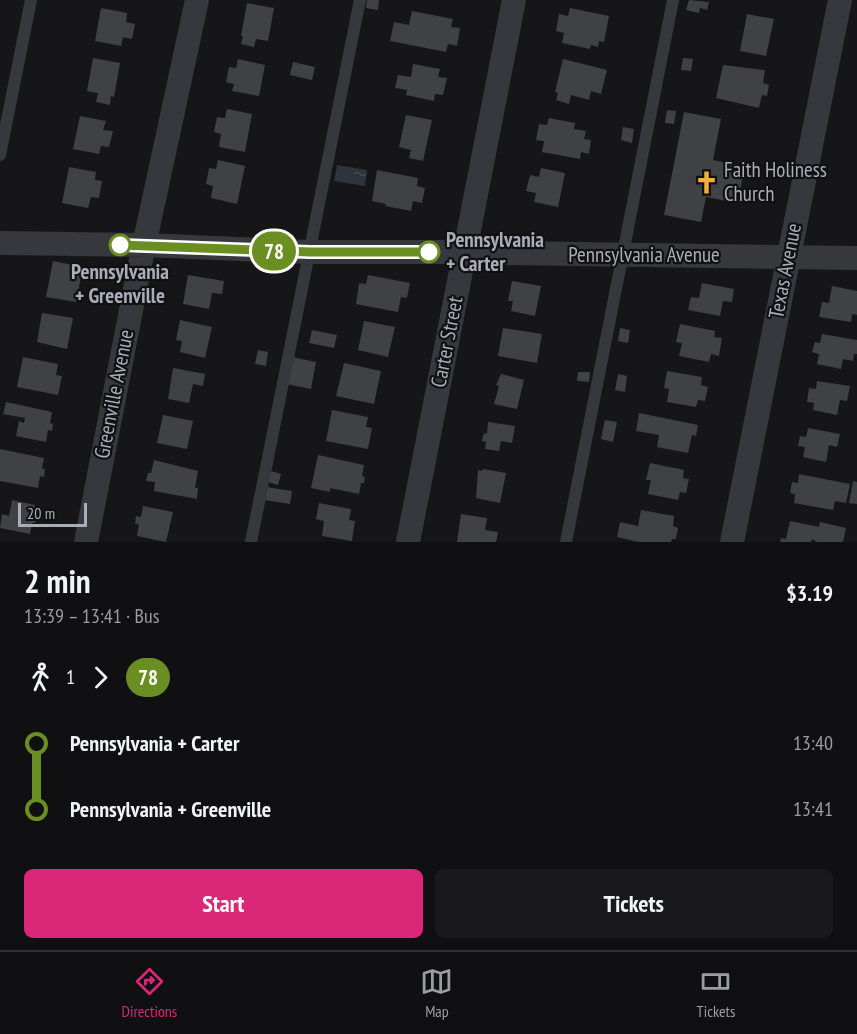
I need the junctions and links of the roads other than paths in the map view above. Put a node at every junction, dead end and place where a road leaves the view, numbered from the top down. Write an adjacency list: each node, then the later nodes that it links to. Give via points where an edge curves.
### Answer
1 (32, 0): 7 (lane)
2 (197, 0): 9 (street, Greenville Avenue)
3 (360, 0): 10 (lane)
4 (514, 0): 11 (street, Carter Street)
5 (673, 0): 12 (lane)
6 (840, 0): 13 (street, Texas Avenue)
7 (0, 155)
8 (0, 243): 9 (street, Pennsylvania Avenue)
9 (144, 245): 10 (street, Pennsylvania Avenue); 15 (street, Greenville Avenue)
10 (310, 252): 11 (street, Pennsylvania Avenue); 16 (lane)
11 (465, 252): 12 (street, Pennsylvania Avenue); 17 (street, Carter Street)
12 (623, 256): 13 (street, Pennsylvania Avenue); 18 (lane)
13 (789, 256): 14 (street, Pennsylvania Avenue); 19 (street, Texas Avenue)
14 (857, 258)
15 (86, 542)
16 (251, 542)
17 (408, 542)
18 (566, 542)
19 (732, 542)

